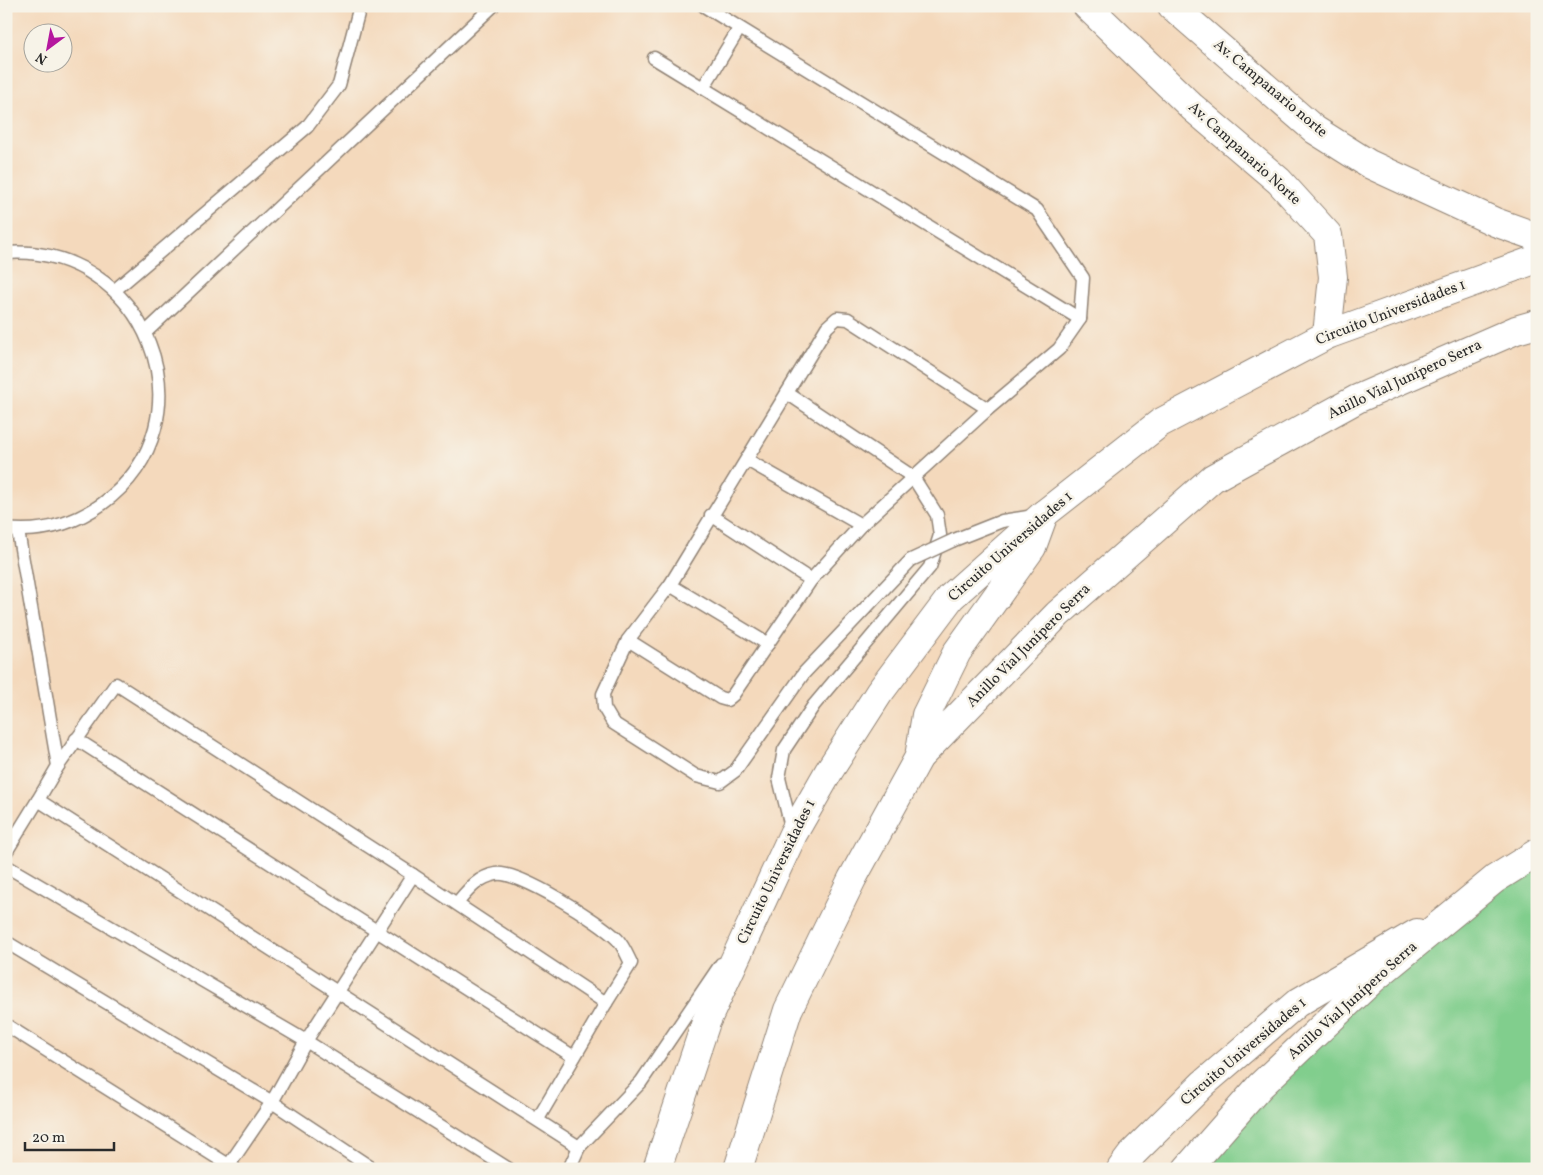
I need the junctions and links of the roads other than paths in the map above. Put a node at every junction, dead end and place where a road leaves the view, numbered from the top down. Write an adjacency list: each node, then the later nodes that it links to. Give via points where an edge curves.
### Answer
1 (360, 6): 12 (lane, via 339,85 307,127)
2 (493, 6): 15 (lane)
3 (704, 6): 6 (lane)
4 (1087, 6): 16 (main road, Av. Campanario Norte, via 1192,107 1279,182 1328,235 1332,277)
5 (1172, 6): 9 (main road, Av. Campanario norte, via 1315,130 1369,164 1487,218)
6 (739, 28): 8 (lane); 13 (lane, via 1037,210 1083,278)
7 (654, 58): 8 (lane)
8 (703, 88): 13 (lane)
9 (1537, 237)
10 (6, 253): 12 (lane, via 48,255 72,262)
11 (1537, 259): 16 (main road, Circuito Universidades 1)
12 (116, 290): 15 (lane)
13 (1080, 320): 18 (lane, via 1059,350)
14 (1537, 324): 30 (main road, Anillo Vial Junípero Serra, via 1516,330 1357,399 1212,478 1058,614)
15 (146, 332): 24 (lane, via 155,356 159,407 154,432 130,477 92,512 52,527)
16 (1327, 334): 21 (main road, Circuito Universidades 1, via 1160,423)
17 (787, 394): 18 (lane, via 827,327 837,318 848,319); 19 (lane); 20 (lane)
18 (988, 409): 20 (lane)
19 (748, 460): 22 (lane); 23 (lane)
20 (913, 477): 23 (lane); 33 (lane, via 937,514 940,535 930,567 814,705 784,750 779,778)
21 (1044, 514): 27 (lane, bridge, via 1002,521 911,560 804,674 735,771 720,782 696,776 612,723 604,708 603,694); 30 (main road, via 1032,547 957,652 926,715); 33 (main road, Circuito Universidades 1, via 951,597 879,693)
22 (711, 516): 25 (lane); 26 (lane)
23 (861, 524): 25 (lane)
24 (12, 530): 31 (lane)
25 (811, 580): 28 (lane)
26 (670, 584): 27 (lane); 28 (lane)
27 (628, 640): 28 (lane, via 727,700)
28 (768, 644)
29 (76, 739): 31 (lane); 37 (lane, via 116,684); 41 (lane)
30 (919, 757): 56 (main road, Anillo Vial Junípero Serra, via 852,879 788,1010)
31 (58, 766): 32 (lane)
32 (38, 800): 34 (lane); 43 (lane)
33 (793, 834): 40 (main road, Circuito Universidades 1)
34 (6, 852)
35 (1537, 852): 39 (main road, Anillo Vial Junípero Serra, via 1495,879)
36 (6, 866): 46 (lane)
37 (413, 875): 38 (lane); 41 (lane)
38 (457, 903): 44 (lane); 44 (lane, via 473,884 497,874 522,879 590,919 619,940 631,962)
39 (1459, 908): 57 (main road, Circuito Universidades 1, via 1297,1004 1204,1083 1133,1152); 58 (main road, Anillo Vial Junípero Serra, via 1372,980 1260,1086)
40 (756, 912): 50 (lane, via 641,1082); 55 (main road, Circuito Universidades 1, via 706,1022)
41 (376, 933): 43 (lane); 47 (lane)
42 (6, 942): 48 (lane)
43 (339, 992): 46 (lane); 49 (lane)
44 (606, 1003): 47 (lane)
45 (6, 1025): 51 (lane)
46 (306, 1041): 48 (lane); 53 (lane)
47 (574, 1058): 49 (lane)
48 (272, 1102): 51 (lane); 52 (lane)
49 (538, 1119): 50 (lane)
50 (579, 1147): 54 (lane)
51 (232, 1167)
52 (373, 1169)
53 (509, 1169)
54 (569, 1169)
55 (657, 1169)
56 (738, 1169)
57 (1121, 1169)
58 (1187, 1169)

